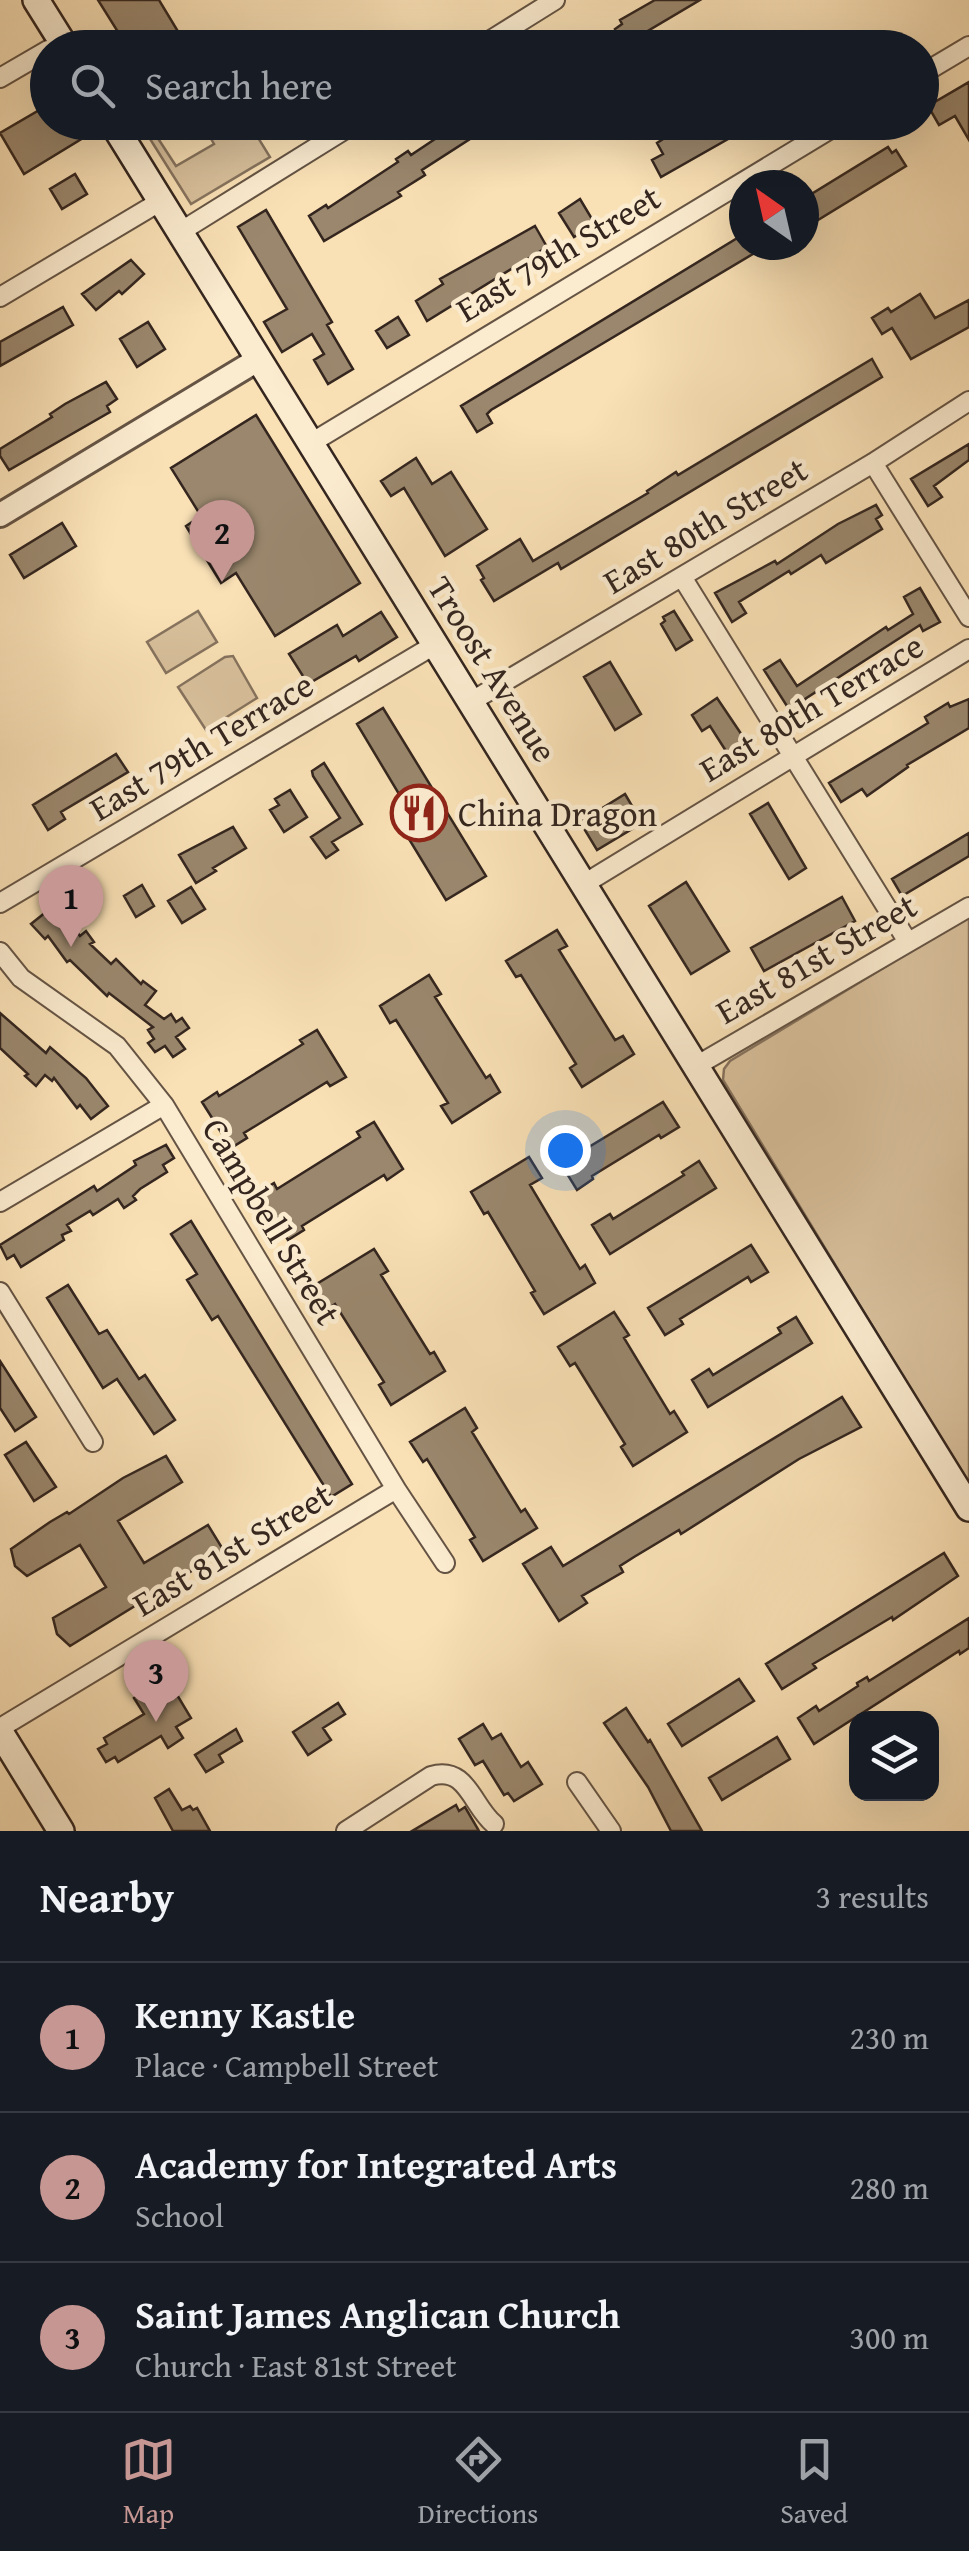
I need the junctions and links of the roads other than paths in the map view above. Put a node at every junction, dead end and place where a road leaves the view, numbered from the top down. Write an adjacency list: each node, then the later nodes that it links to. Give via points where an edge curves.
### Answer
1 (36, 0): 3 (main road)
2 (555, 0): 4 (street)
3 (50, 30)
4 (507, 30)
5 (969, 46): 7 (street)
6 (30, 61): 8 (street)
7 (939, 64)
8 (0, 78)
9 (123, 140): 12 (main road, Troost Avenue)
10 (328, 140): 13 (street)
11 (812, 140): 17 (street, East 79th Street)
12 (161, 201): 13 (main road, Troost Avenue); 14 (street)
13 (180, 232): 15 (main road, Troost Avenue)
14 (0, 296)
15 (259, 359): 17 (main road, Troost Avenue); 19 (street)
16 (969, 400): 18 (street, East 80th Street)
17 (311, 443): 22 (main road, Troost Avenue)
18 (873, 462): 20 (street, East 80th Street); 21 (street)
19 (0, 515)
20 (682, 576): 24 (street, East 80th Street); 25 (street)
21 (969, 617)
22 (436, 644): 24 (main road, Troost Avenue); 27 (street, East 79th Terrace)
23 (969, 649): 25 (street, East 80th Terrace)
24 (472, 701): 26 (main road, Troost Avenue)
25 (793, 756): 26 (street, East 80th Terrace); 29 (street)
26 (584, 884): 31 (main road, Troost Avenue)
27 (0, 903)
28 (969, 907): 29 (street, East 81st Street)
29 (908, 942): 31 (street, East 81st Street)
30 (0, 952): 32 (street, Campbell Street, via 22,978 116,1046)
31 (696, 1066): 37 (main road, Troost Avenue)
32 (164, 1105): 33 (street); 36 (street, Campbell Street)
33 (0, 1202)
34 (0, 1292): 35 (street)
35 (94, 1442)
36 (396, 1489): 38 (street, Campbell Street); 39 (street, East 81st Street)
37 (969, 1508)
38 (444, 1563)
39 (0, 1730): 42 (main road)
40 (577, 1782): 44 (street)
41 (494, 1824): 43 (street, via 460,1780 443,1773)
42 (61, 1831)
43 (346, 1831)
44 (611, 1831)

